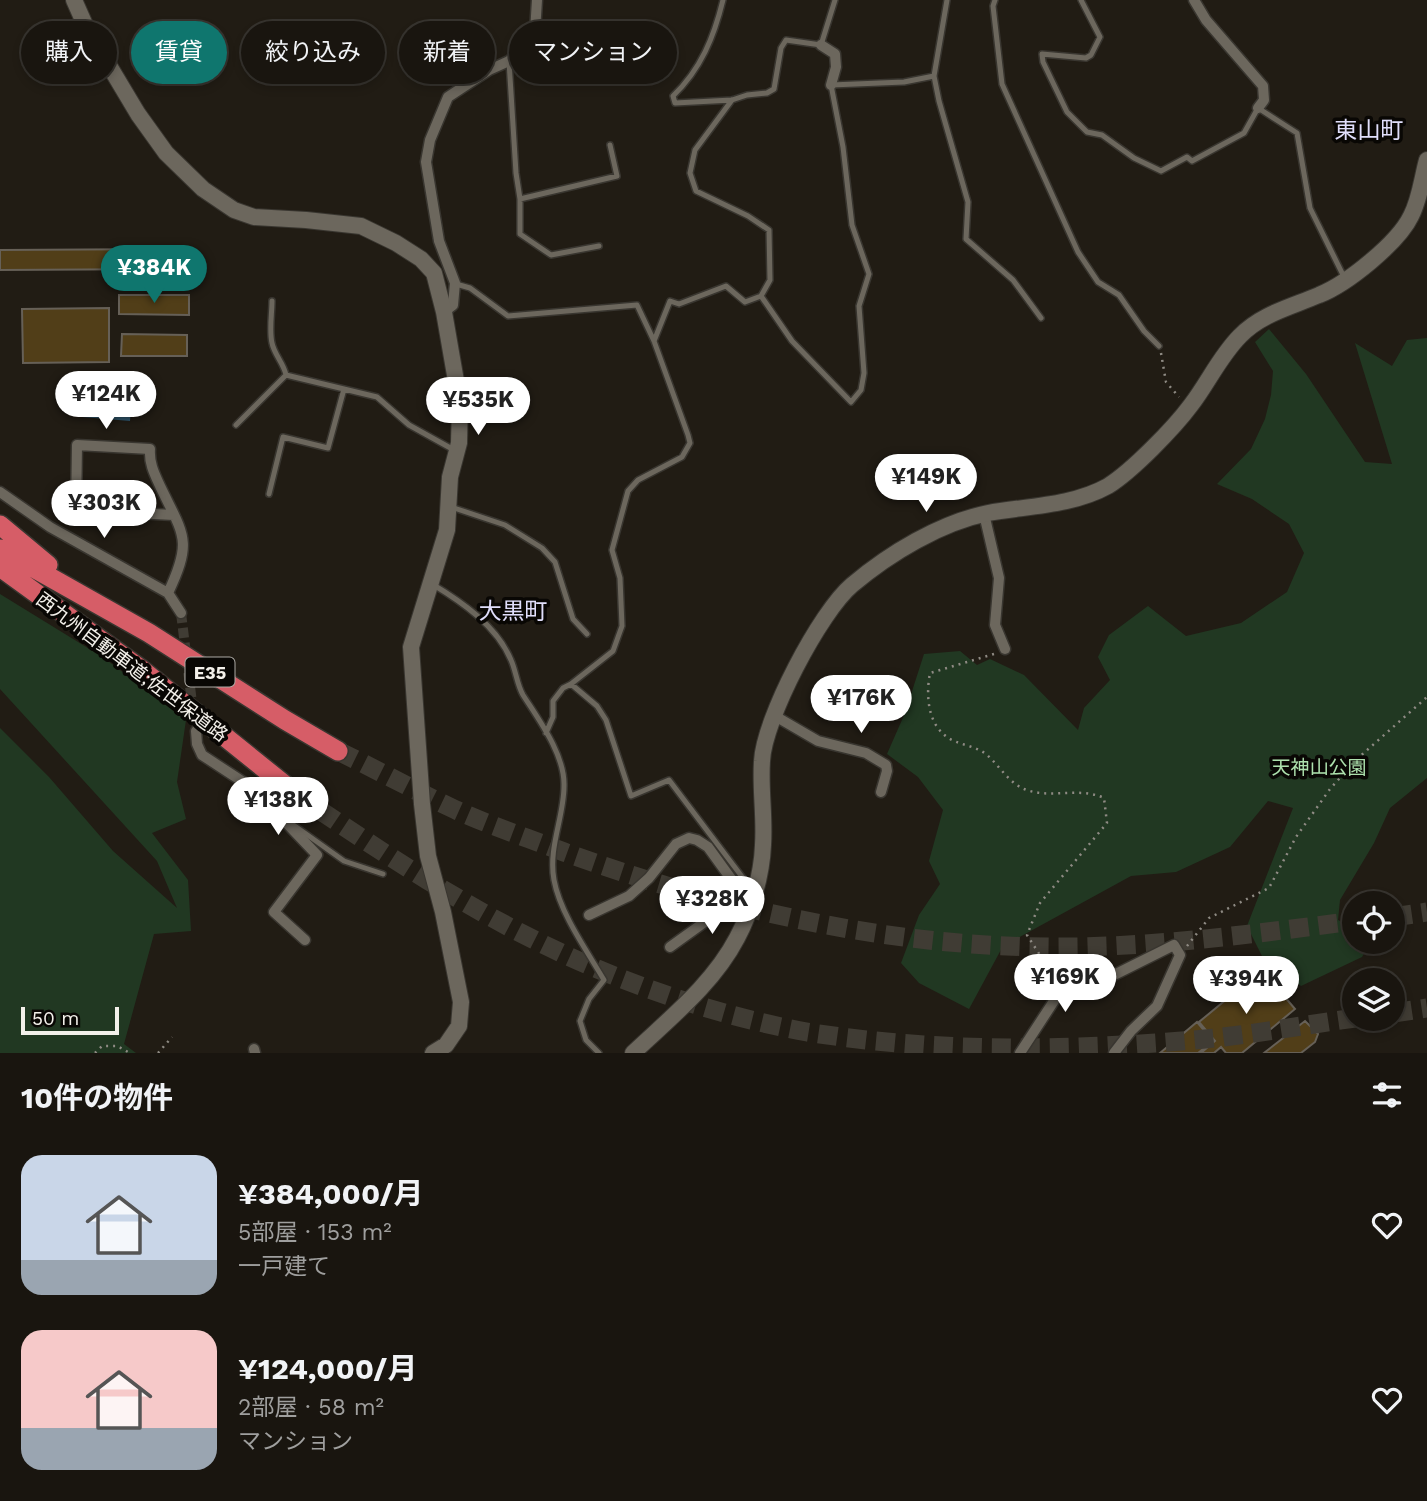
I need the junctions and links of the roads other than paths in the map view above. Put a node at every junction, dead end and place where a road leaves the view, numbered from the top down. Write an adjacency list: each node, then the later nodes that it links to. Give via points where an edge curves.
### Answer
1 (74, 0): 25 (street, via 138,114 166,153 204,189 234,210 254,217 361,226 397,243 434,273)
2 (537, 0): 9 (street)
3 (723, 0): 15 (lane, via 707,50 687,83 673,96 675,103)
4 (835, 0): 10 (lane)
5 (947, 0): 12 (lane)
6 (995, 0): 28 (lane, via 1002,84 1078,252 1098,282 1119,295)
7 (1081, 0): 16 (lane, via 1100,37 1091,55 1042,54 1067,112 1087,132 1102,135 1161,171 1244,132)
8 (1194, 0): 16 (street, via 1263,86 1264,100)
9 (536, 21)
10 (821, 45): 14 (street, via 835,54); 15 (lane, via 786,40 774,89)
11 (509, 61): 22 (street, via 448,97 430,140 426,162 439,241)
12 (934, 76): 14 (lane); 26 (lane, via 968,202 966,239 1013,280)
13 (510, 84): 19 (lane)
14 (831, 85): 23 (lane, via 852,225 869,274 859,306 864,373 861,390 851,402 792,341)
15 (732, 100): 23 (lane, via 695,150 690,173 696,191 769,230 770,281)
16 (1258, 108): 21 (lane, via 1297,133 1310,208)
17 (610, 145): 19 (lane, via 617,176)
18 (1427, 160): 21 (street, via 1405,228)
19 (520, 199): 20 (lane, via 520,233 551,255)
20 (599, 246)
21 (1345, 280): 36 (street, via 1254,323 1237,339 1189,407 1151,449 1109,485 1071,499)
22 (455, 283): 25 (street, via 453,305); 27 (lane, via 470,288 508,316 637,305)
23 (761, 296): 27 (lane, via 746,302 726,286 679,304 670,301)
24 (272, 301): 29 (lane, via 272,343)
25 (444, 312): 32 (street, via 460,404)
26 (1041, 318)
27 (654, 341): 49 (lane, via 690,443 682,457 638,480 628,491 612,550 620,578 622,626 613,651)
28 (1159, 346)
29 (286, 375): 30 (lane); 31 (lane)
30 (344, 389): 32 (lane, via 377,397 409,425); 34 (lane, via 328,448 282,437)
31 (236, 425)
32 (457, 451): 35 (street)
33 (0, 492): 44 (street, via 50,527)
34 (269, 495)
35 (448, 506): 42 (street, via 447,530); 47 (lane, via 505,525 542,548 555,562 573,619)
36 (984, 514): 48 (street, via 999,578 995,625); 50 (street, via 943,526 850,586 800,657)
37 (174, 515): 37 (street, via 152,469 150,449 77,445 76,510); 44 (street, via 185,549)
38 (0, 525): 43 (highway)
39 (0, 548): 43 (highway, 西九州自動車道;佐世保道路 / E35)
40 (0, 567): 46 (highway, 西九州自動車道;佐世保道路 / E35)
41 (0, 583): 46 (highway)
42 (431, 583): 52 (lane, via 464,604 496,637); 62 (street, via 411,647 422,804 428,856 461,1002 459,1026 446,1045)
43 (82, 593): 53 (highway, 西九州自動車道;佐世保道路 / E35)
44 (168, 593): 45 (street)
45 (181, 613)
46 (67, 615): 55 (highway, 西九州自動車道;佐世保道路 / E35)
47 (587, 634)
48 (1005, 649)
49 (571, 684): 52 (lane, via 553,701 554,716); 58 (lane, via 606,720 631,796 669,780)
50 (775, 716): 54 (street, via 818,741 866,753 886,765); 58 (street, via 761,758 764,847)
51 (196, 731): 56 (street, via 202,755 254,789)
52 (546, 733): 63 (lane, via 565,784 554,847 554,879 560,900 604,980 580,1021 586,1040)
53 (338, 751)
54 (881, 792)
55 (296, 794)
56 (280, 817): 57 (lane, via 344,861); 60 (street, via 317,855 274,912)
57 (383, 874)
58 (752, 899): 59 (street, via 708,847 689,838 676,844 629,896); 61 (street, via 713,916); 64 (street, via 738,937 717,971)
59 (589, 915)
60 (304, 940)
61 (670, 947)
62 (433, 1053)
63 (599, 1053)
64 (633, 1053)
65 (1020, 1053): 66 (street, via 1067,981 1084,990 1174,945 1180,956 1157,1006)
66 (1114, 1053)

